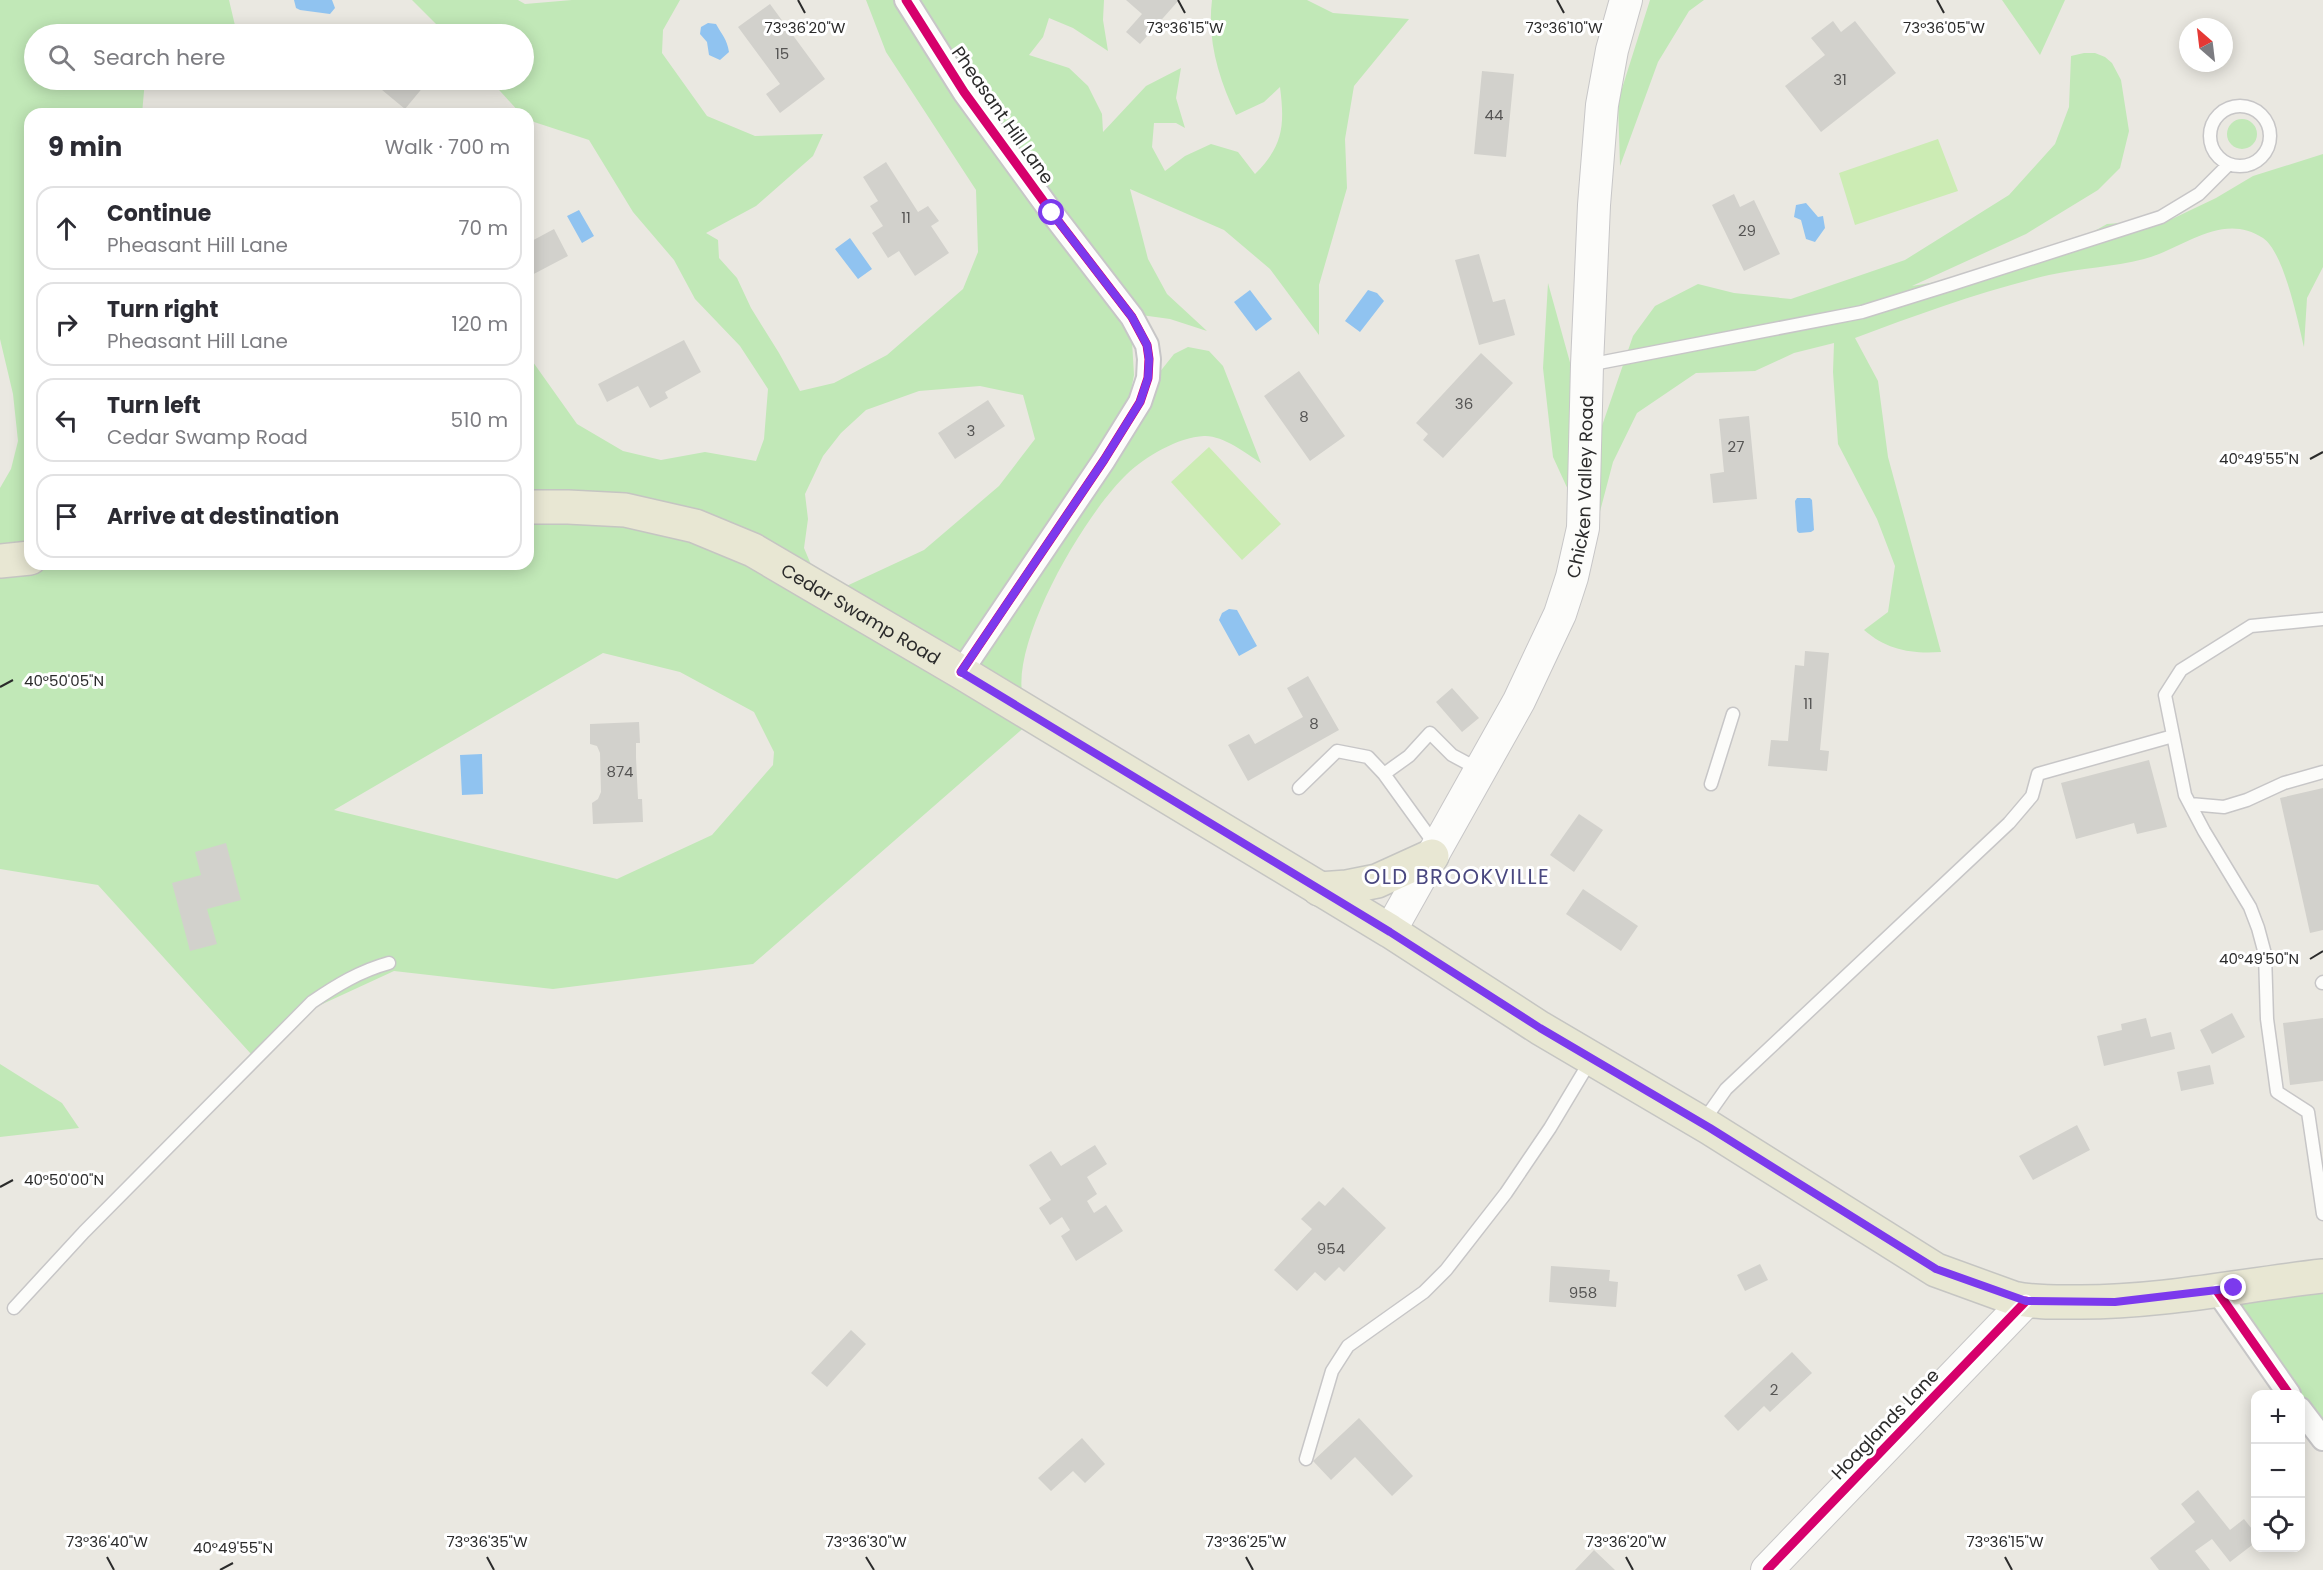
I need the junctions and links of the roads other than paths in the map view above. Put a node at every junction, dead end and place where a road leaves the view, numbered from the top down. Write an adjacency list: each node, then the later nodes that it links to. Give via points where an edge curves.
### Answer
1 (906, 0): 9 (street, Pheasant Hill Lane, via 964,92 1132,317 1147,345 1149,359 1140,402)
2 (1626, 0): 4 (main road, Chicken Valley Road, via 1602,105)
3 (2228, 165): 3 (lane, via 2255,163 2268,149 2270,130 2260,113 2251,108 2230,108 2214,120 2210,130 2212,151); 4 (lane, via 2199,194 2161,217 1862,312)
4 (1587, 365): 12 (main road, Chicken Valley Road, via 1583,528 1572,577 1560,614 1524,690)
5 (534, 507): 9 (main road, Cedar Swamp Road, via 625,510 695,526 753,550)
6 (24, 559): 7 (main road)
7 (0, 561)
8 (2323, 619): 11 (lane, via 2251,626 2181,670 2165,695)
9 (961, 672): 19 (main road, Cedar Swamp Road)
10 (1732, 714): 15 (lane)
11 (2173, 736): 17 (lane); 23 (lane, via 2038,774 2032,796 2009,823 1726,1089)
12 (1480, 770): 14 (lane, via 1452,755 1430,733 1409,756); 18 (main road, Chicken Valley Road)
13 (2323, 772): 17 (lane, via 2224,807)
14 (1384, 774): 16 (lane, via 1368,757 1337,751); 18 (lane)
15 (1711, 784)
16 (1299, 788)
17 (2190, 804): 24 (lane, via 2250,907 2258,928 2265,954 2267,1019 2277,1092 2308,1113)
18 (1435, 852): 19 (main road, via 1377,881); 20 (main road, Chicken Valley Road)
19 (1319, 889): 20 (main road, Cedar Swamp Road)
20 (1390, 932): 22 (main road, Cedar Swamp Road)
21 (389, 963): 28 (lane, via 364,970 312,1002)
22 (1592, 1058): 23 (main road, Cedar Swamp Road); 32 (lane, via 1506,1193 1446,1270 1424,1292 1348,1346 1332,1371)
23 (1702, 1124): 27 (main road, Cedar Swamp Road, via 1936,1269)
24 (2323, 1214)
25 (2323, 1276): 26 (main road, Cedar Swamp Road)
26 (2217, 1291): 27 (main road, Cedar Swamp Road, via 2115,1302); 29 (street)
27 (2026, 1301): 33 (main road, Hoaglands Lane)
28 (14, 1308)
29 (2286, 1390)
30 (2305, 1414): 31 (street)
31 (2323, 1439)
32 (1306, 1459)
33 (1767, 1570)

